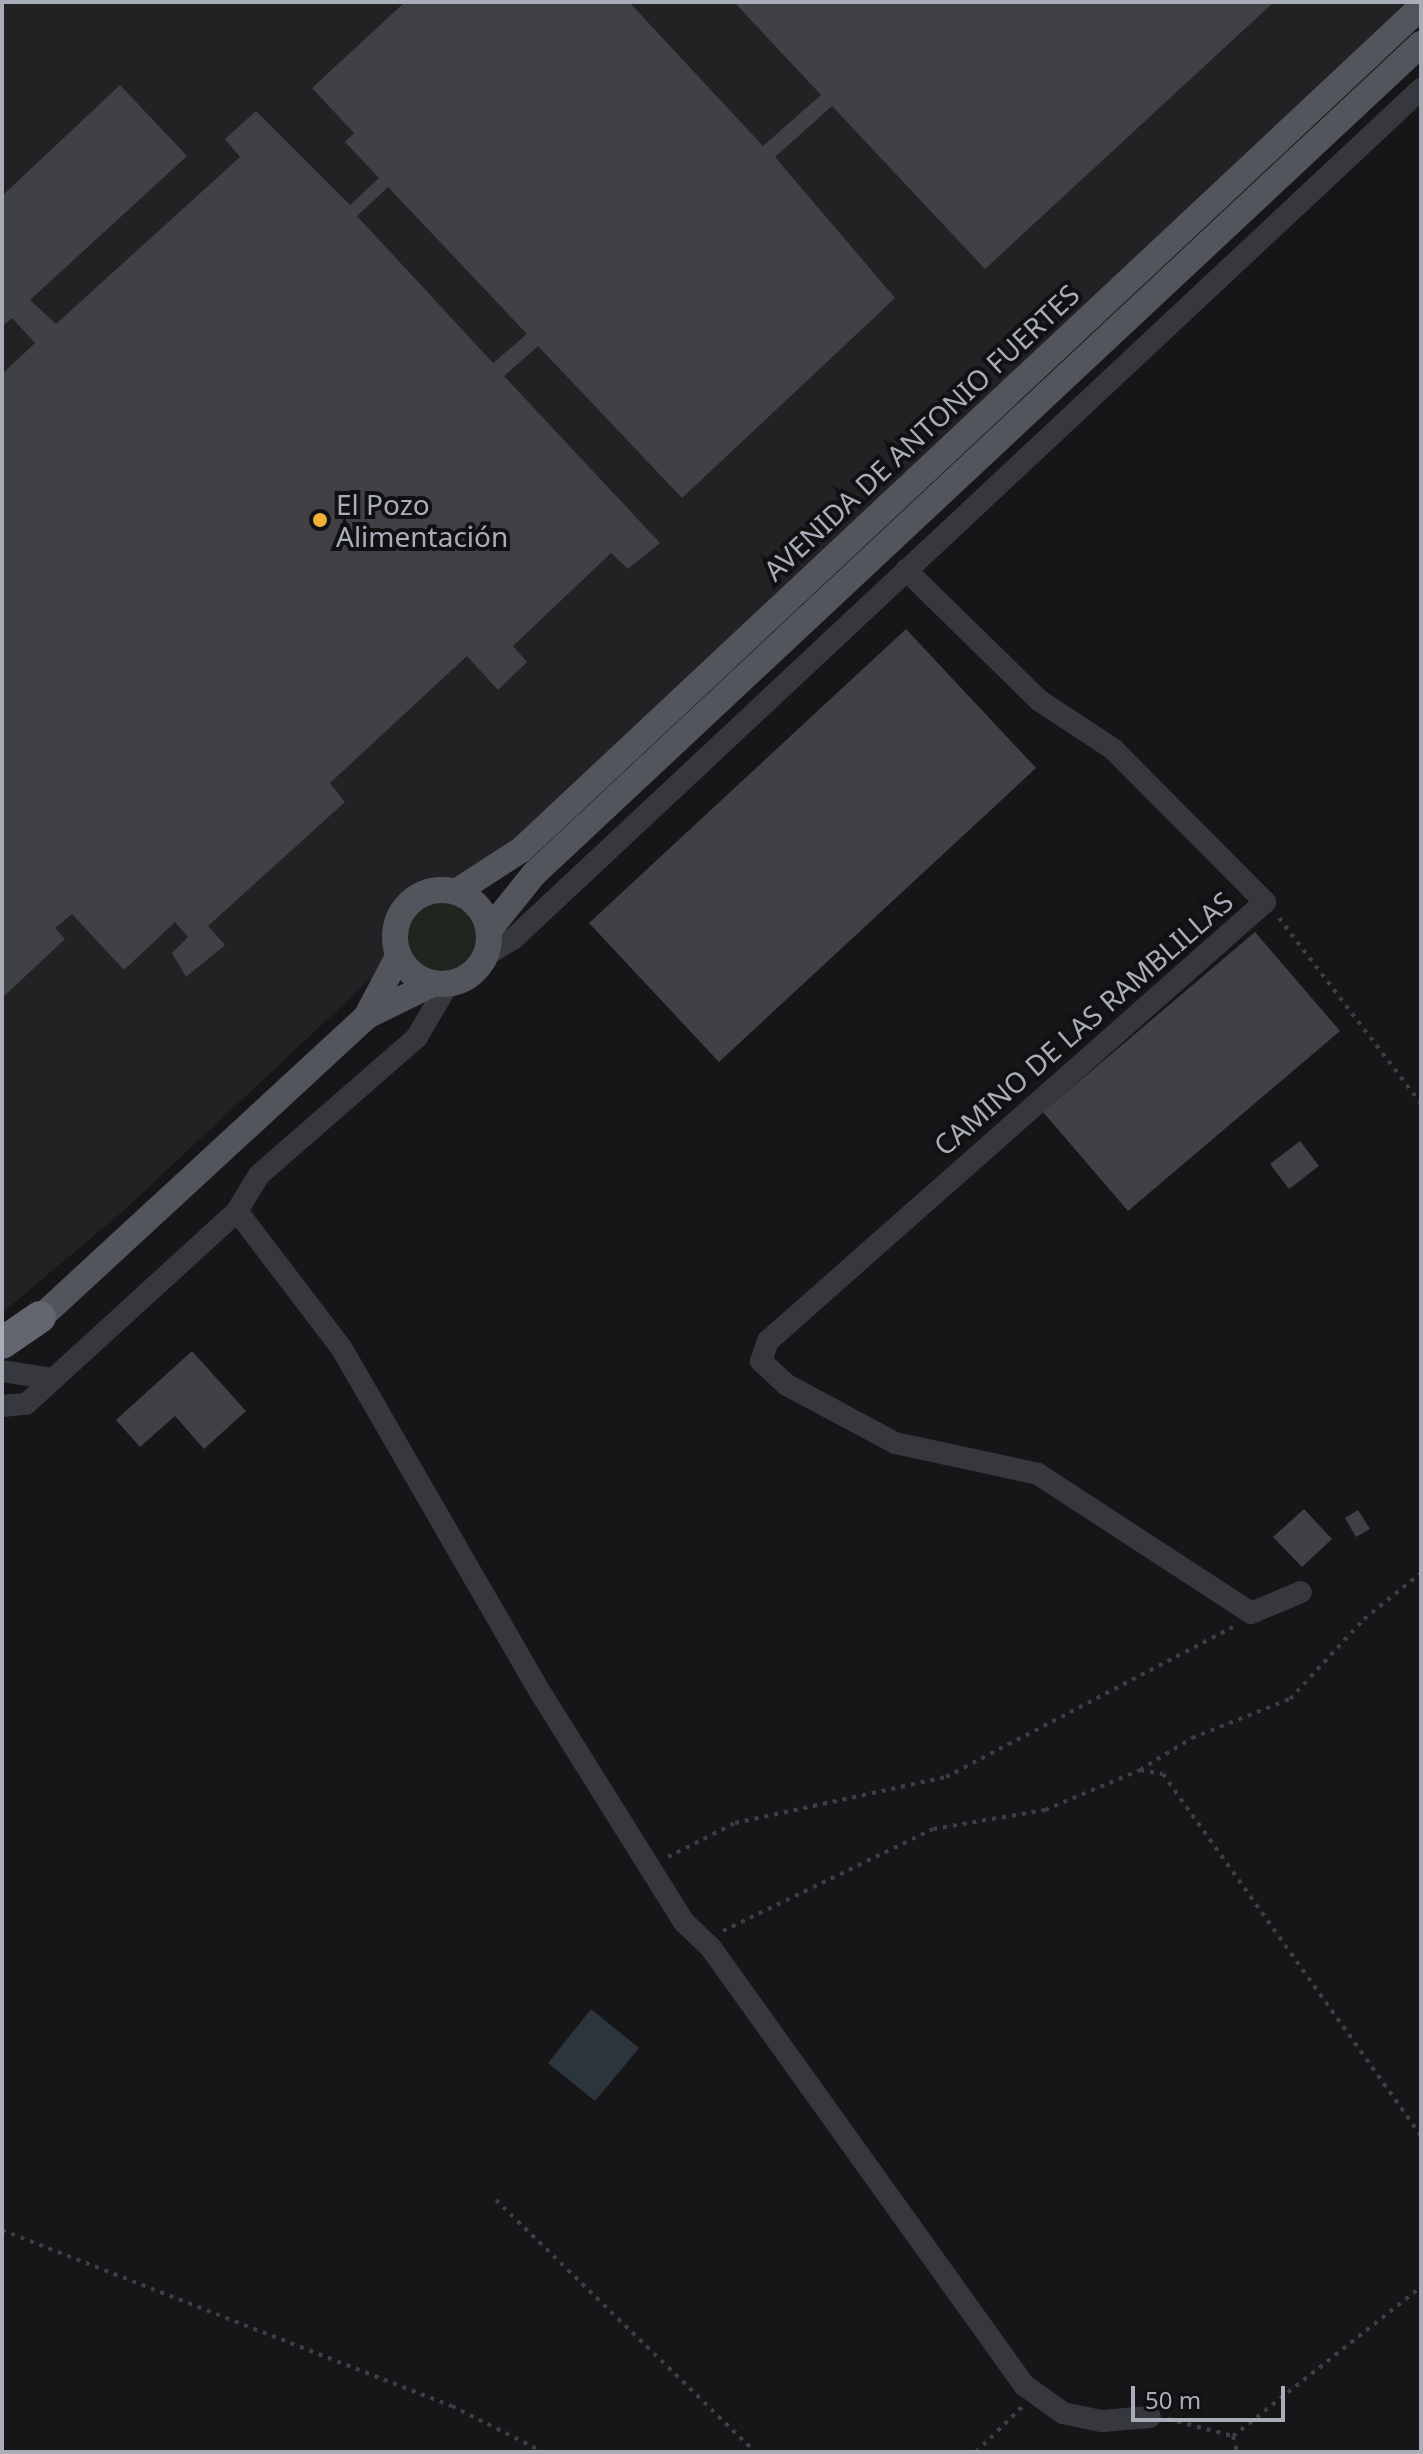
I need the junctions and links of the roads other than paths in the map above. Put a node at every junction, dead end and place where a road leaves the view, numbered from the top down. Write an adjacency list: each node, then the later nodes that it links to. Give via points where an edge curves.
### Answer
1 (1421, 7): 5 (main road, AVENIDA DE ANTONIO FUERTES, via 521,850)
2 (1421, 44): 6 (main road, AVENIDA DE ANTONIO FUERTES, via 534,874)
3 (1421, 89): 4 (street)
4 (906, 570): 6 (street, via 513,939); 17 (street, CAMINO DE LAS RAMBLILLAS, via 1040,701 1113,749 1265,902 780,1330 761,1361 787,1385 895,1443 999,1460 1050,1479 1251,1613)
5 (456, 892): 6 (main road, via 478,906); 7 (main road, via 413,900 396,925)
6 (487, 943): 8 (main road, via 471,974)
7 (399, 955): 8 (main road); 9 (main road)
8 (441, 984): 9 (main road); 10 (street, via 417,1037 259,1175)
9 (366, 1017): 11 (main road)
10 (237, 1211): 15 (street); 18 (street, via 342,1349 649,1867 1037,2394 1063,2413 1102,2421)
11 (40, 1317): 12 (highway); 13 (main road)
12 (2, 1343)
13 (2, 1354)
14 (2, 1371): 15 (street)
15 (53, 1379): 16 (street, via 26,1404)
16 (2, 1406)
17 (1301, 1592)
18 (1150, 2417)

